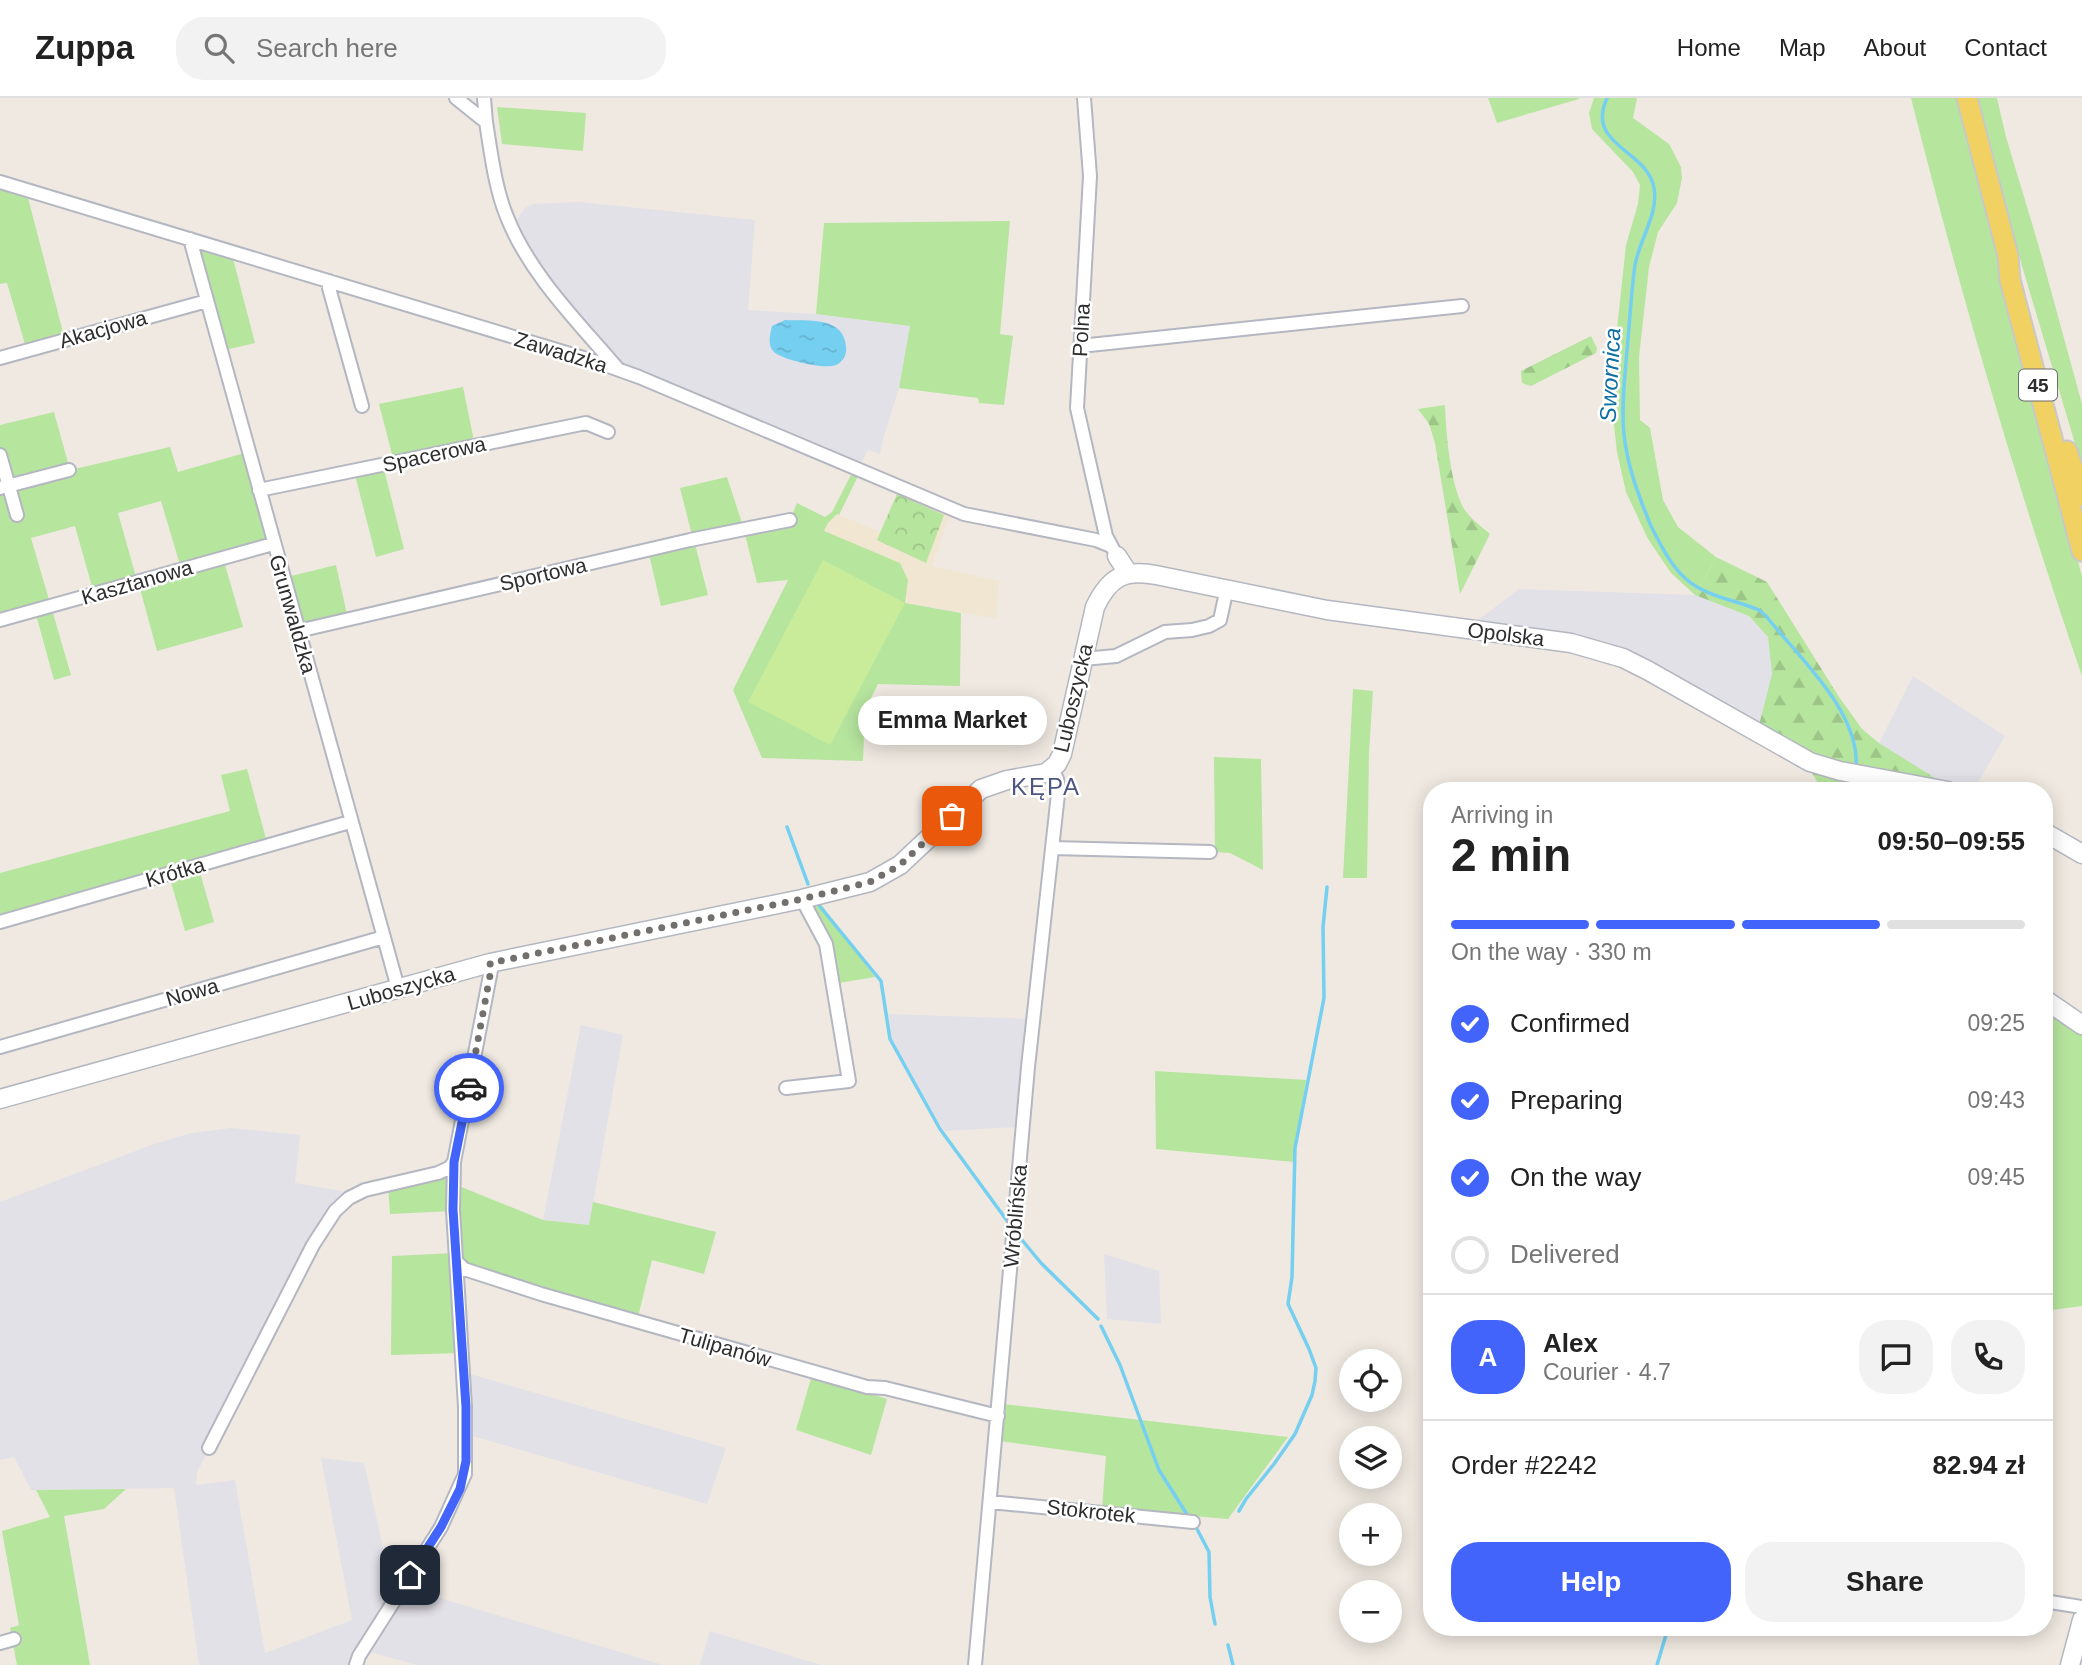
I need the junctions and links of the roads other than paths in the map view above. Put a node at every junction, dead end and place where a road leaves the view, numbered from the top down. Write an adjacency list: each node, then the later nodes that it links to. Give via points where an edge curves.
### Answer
1 (456, 98): 5 (street)
2 (484, 98): 5 (street)
3 (1084, 98): 12 (street, Polna, via 1090,176)
4 (1967, 98): 8 (main road, 45)
5 (486, 122): 14 (street, via 502,203 514,232 552,292)
6 (0, 182): 7 (street, Zawadzka)
7 (190, 239): 9 (street, Zawadzka); 10 (street, Grunwaldzka)
8 (2008, 256): 21 (main road, 45); 26 (main road, 45, via 2010,280)
9 (329, 281): 14 (street, Zawadzka); 15 (street)
10 (207, 300): 13 (street, Akacjowa); 20 (street, Grunwaldzka)
11 (1462, 306): 12 (street)
12 (1080, 346): 25 (street, Polna, via 1077,408 1106,536)
13 (0, 358)
14 (618, 370): 25 (street, Zawadzka, via 964,514 1096,540)
15 (362, 406)
16 (608, 432): 20 (street, Spacerowa, via 586,423)
17 (0, 455): 19 (street)
18 (69, 470): 19 (street)
19 (4, 487): 22 (street)
20 (259, 490): 24 (street, Grunwaldzka)
21 (2082, 496)
22 (17, 515)
23 (790, 520): 30 (street, Sportowa)
24 (274, 544): 29 (street, Kasztanowa); 30 (street, Grunwaldzka)
25 (1114, 551): 27 (street)
26 (2082, 551)
27 (1137, 573): 28 (street, Opolska); 31 (street, Luboszycka, via 1115,579 1100,598)
28 (1227, 588): 31 (street, via 1220,620 1209,626 1165,632 1116,656); 33 (street, Opolska, via 1327,610 1542,637 1591,648 1647,670 1803,760)
29 (0, 620)
30 (298, 631): 34 (street, Grunwaldzka)
31 (1083, 659): 32 (street, Luboszycka, via 1062,754)
32 (1052, 769): 36 (street, Wróblińska, via 1058,794); 39 (street, Luboszycka, via 981,789 889,872)
33 (1899, 782)
34 (351, 822): 40 (street, Krótka); 41 (street, Grunwaldzka)
35 (2053, 837): 38 (street)
36 (1052, 848): 37 (street); 51 (street, Wróblińska)
37 (1210, 852)
38 (2082, 854)
39 (802, 899): 42 (street, Luboszycka); 47 (street, via 826,944 849,1081)
40 (0, 922)
41 (384, 937): 43 (street, Grunwaldzka); 46 (street, Nowa)
42 (490, 963): 43 (street, Luboszycka); 49 (street)
43 (398, 988): 48 (street, Luboszycka)
44 (2053, 1005): 45 (street)
45 (2082, 1025)
46 (0, 1046)
47 (786, 1088)
48 (0, 1099)
49 (454, 1162): 50 (street); 52 (street, via 438,1173 365,1190 335,1212 313,1245)
50 (457, 1262): 51 (street, Tulipanów, via 464,1269 579,1305 867,1387); 60 (street, via 466,1407 465,1474 441,1527)
51 (998, 1416): 53 (street, Wróblińska)
52 (209, 1448)
53 (990, 1502): 54 (street, Stokrotek); 61 (street, Wróblińska)
54 (1193, 1522)
55 (2053, 1602): 56 (street)
56 (2082, 1607)
57 (2082, 1620): 62 (street)
58 (14, 1639): 59 (street)
59 (0, 1643)
60 (356, 1665)
61 (975, 1665)
62 (2070, 1665)

